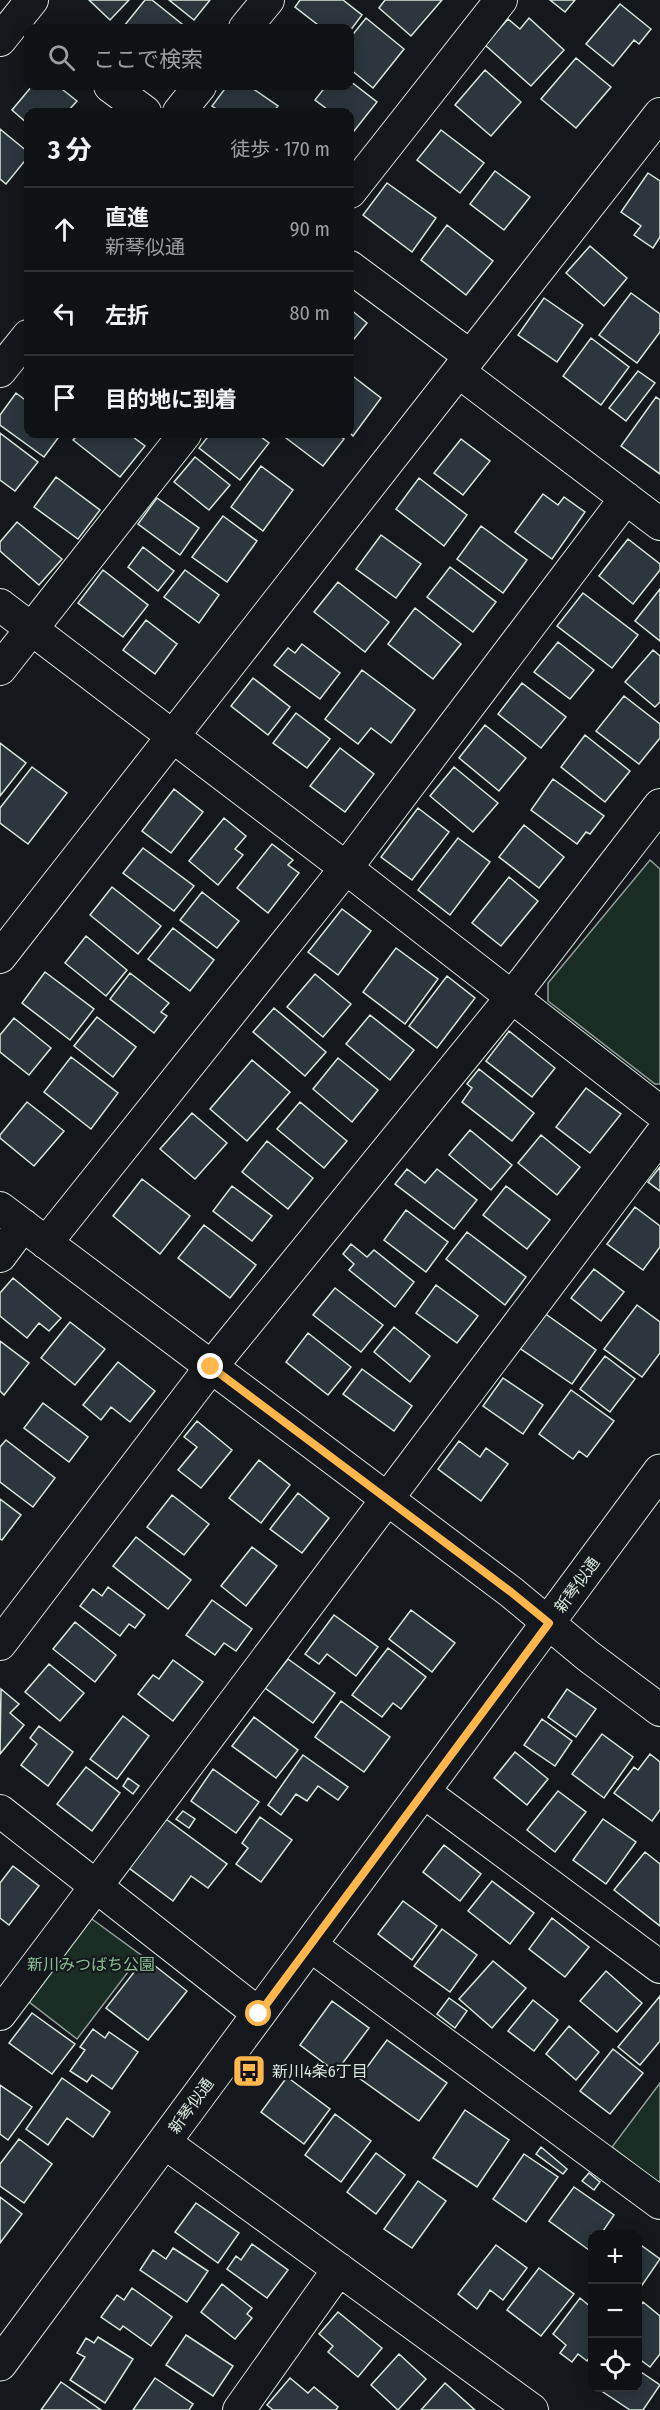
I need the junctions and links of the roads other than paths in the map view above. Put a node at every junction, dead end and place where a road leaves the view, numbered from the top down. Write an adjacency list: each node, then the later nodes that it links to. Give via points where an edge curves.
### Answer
1 (268, 0): 3 (street)
2 (501, 0): 10 (street)
3 (248, 24)
4 (116, 90): 6 (street)
5 (197, 90): 7 (street)
6 (140, 108)
7 (182, 108)
8 (660, 114): 9 (street)
9 (650, 147): 13 (street)
10 (354, 187)
11 (354, 270): 13 (street)
12 (24, 341): 14 (street)
13 (465, 364): 16 (street); 21 (street)
14 (0, 372)
15 (183, 438): 19 (street)
16 (626, 498): 17 (street); 23 (street)
17 (660, 524)
18 (0, 605): 19 (street)
19 (31, 629): 20 (street); 21 (street)
20 (0, 669)
21 (172, 738): 23 (street); 24 (street)
22 (660, 805): 25 (street)
23 (346, 868): 25 (street); 28 (street)
24 (0, 957)
25 (512, 998): 26 (street); 30 (street)
26 (660, 1112)
27 (660, 1136): 32 (street)
28 (23, 1225): 29 (street); 30 (street)
29 (0, 1256)
30 (211, 1367): 32 (street); 34 (street)
31 (660, 1472): 33 (street, 新琴似通)
32 (388, 1500): 33 (street); 38 (street)
33 (549, 1623): 35 (street); 36 (street, 新琴似通)
34 (0, 1644)
35 (660, 1710)
36 (424, 1792): 39 (street, 新琴似通); 40 (street)
37 (0, 1811): 38 (street)
38 (96, 1885): 41 (street); 42 (street)
39 (310, 1945): 42 (street, 新琴似通); 44 (street)
40 (660, 1967)
41 (0, 2014)
42 (259, 2014): 43 (street, 新琴似通)
43 (164, 2142): 45 (street); 46 (street, 新琴似通)
44 (660, 2204)
45 (339, 2269): 47 (street); 48 (street)
46 (0, 2364)
47 (239, 2410)
48 (532, 2410)

